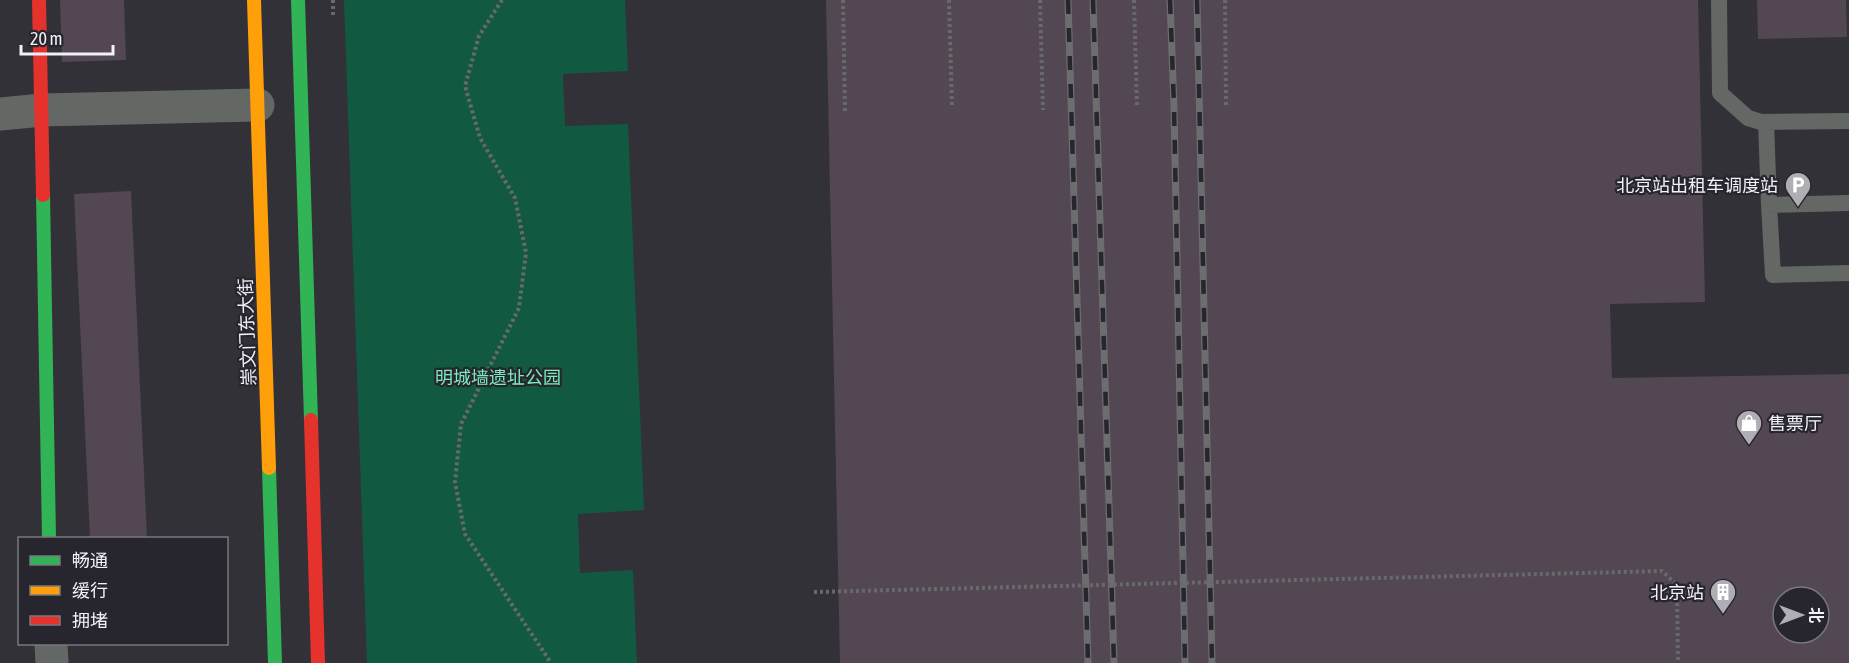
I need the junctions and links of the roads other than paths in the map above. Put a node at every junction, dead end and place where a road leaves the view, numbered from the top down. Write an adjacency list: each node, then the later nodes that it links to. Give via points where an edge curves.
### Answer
1 (39, 0): 6 (main road)
2 (254, 0): 5 (main road, 崇文门东大街)
3 (298, 0): 17 (main road)
4 (1719, 0): 9 (lane, via 1720,93 1748,118)
5 (258, 105): 6 (street); 16 (main road, 崇文门东大街)
6 (42, 110): 7 (street); 13 (main road)
7 (0, 114)
8 (1849, 121): 9 (lane)
9 (1766, 122): 11 (lane)
10 (1849, 203): 11 (lane)
11 (1769, 205): 12 (lane, via 1773,275)
12 (1849, 273)
13 (49, 537)
14 (51, 645): 15 (street)
15 (51, 663)
16 (275, 663)
17 (318, 663)

